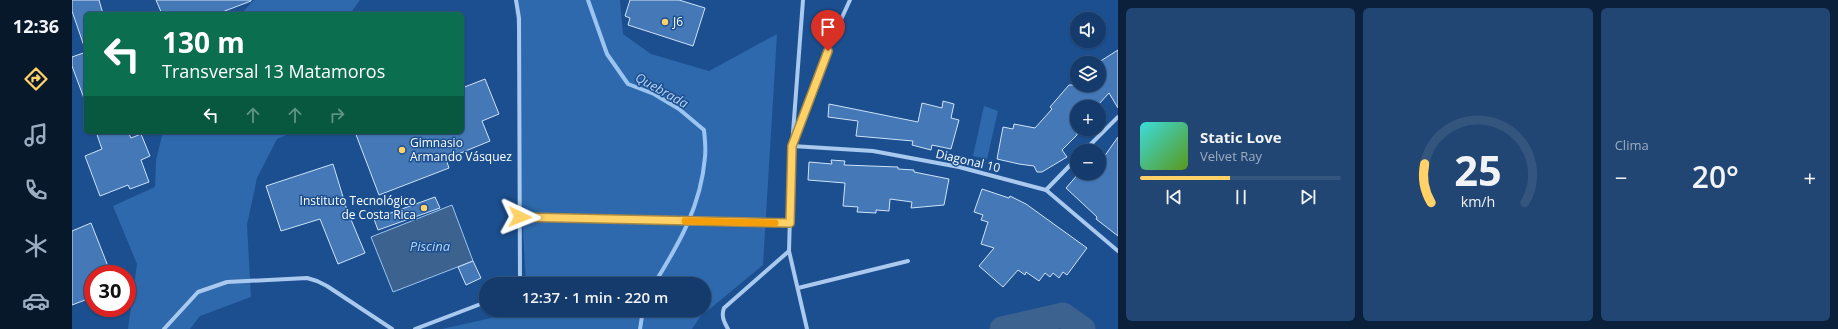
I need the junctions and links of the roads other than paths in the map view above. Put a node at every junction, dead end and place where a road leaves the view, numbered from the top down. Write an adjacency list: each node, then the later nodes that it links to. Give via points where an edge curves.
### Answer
1 (516, 0): 9 (street, via 519,18)
2 (803, 0): 6 (street)
3 (850, 0): 6 (street, via 833,37)
4 (1118, 117): 5 (street)
5 (1091, 144)
6 (792, 146): 8 (street, Diagonal 10, via 873,151 959,167); 10 (street)
7 (1070, 165): 8 (street)
8 (1046, 190): 12 (street, Diagonal 10)
9 (520, 217): 10 (street); 14 (street)
10 (790, 223): 11 (street)
11 (789, 251): 15 (street); 20 (street, via 724,308 723,319)
12 (1118, 251)
13 (908, 261): 15 (street)
14 (520, 277)
15 (798, 288): 21 (street)
16 (479, 305): 19 (street)
17 (164, 329): 18 (street, via 198,292 227,282 307,278 327,286)
18 (392, 329)
19 (415, 329)
20 (728, 329)
21 (808, 329)

